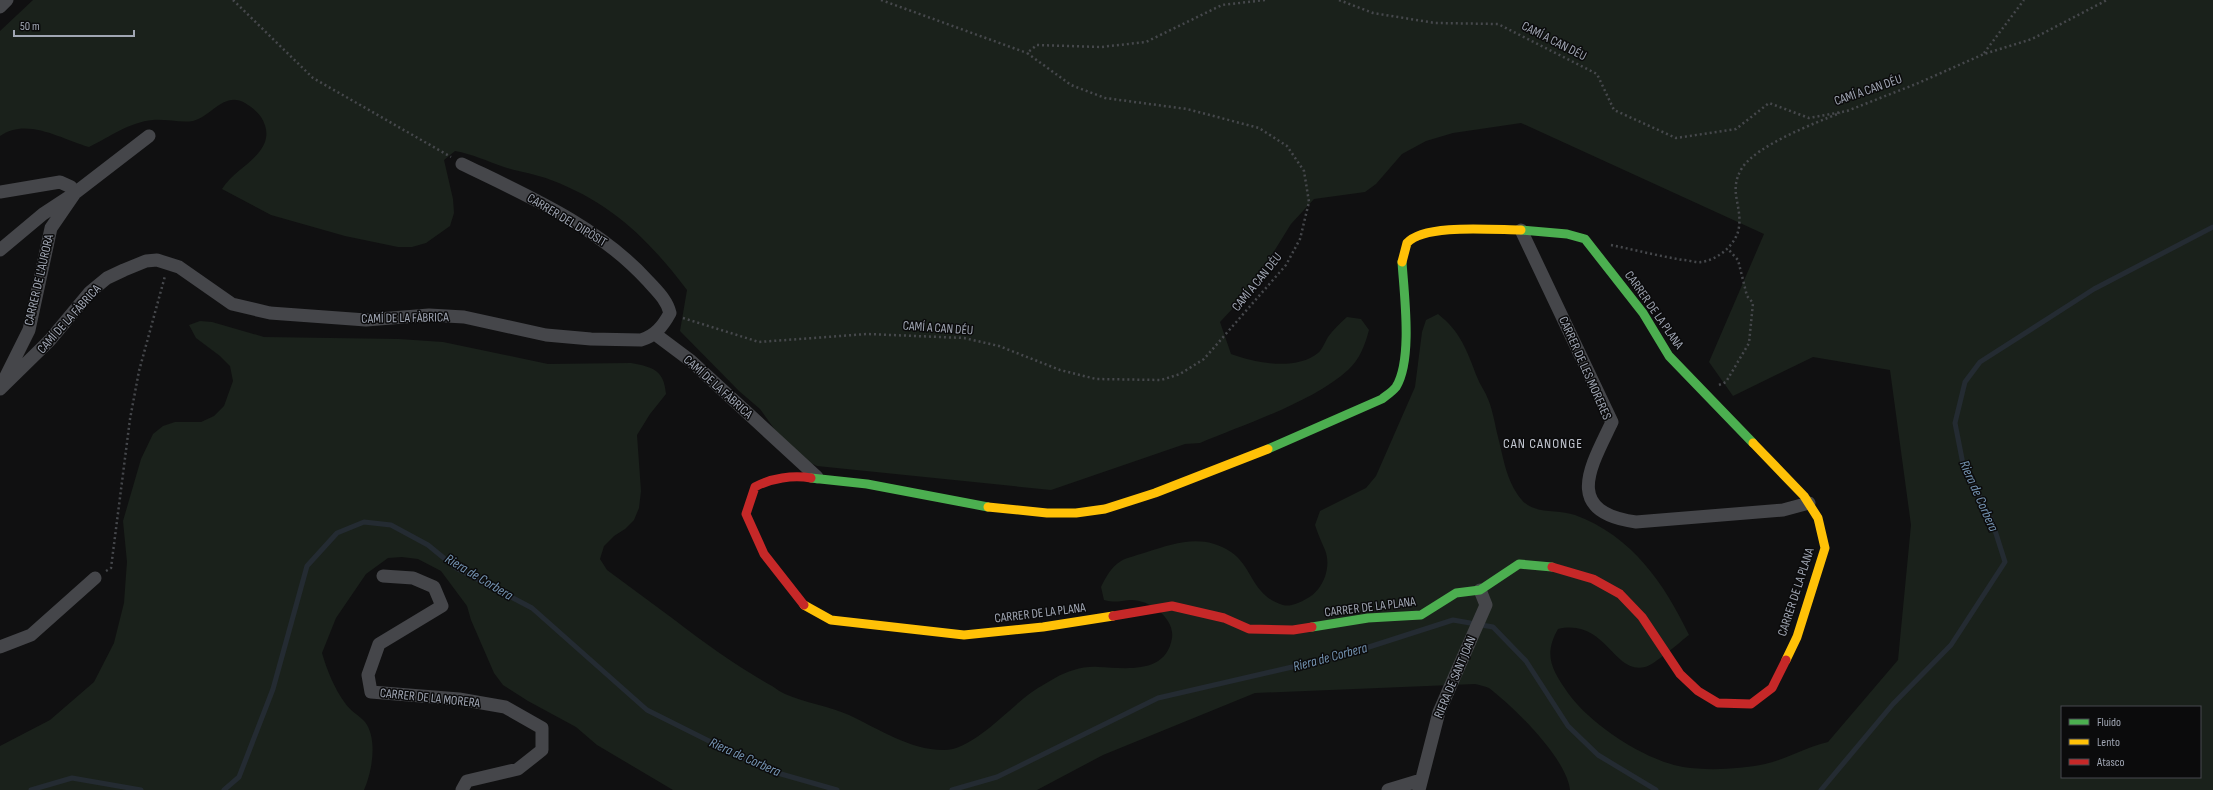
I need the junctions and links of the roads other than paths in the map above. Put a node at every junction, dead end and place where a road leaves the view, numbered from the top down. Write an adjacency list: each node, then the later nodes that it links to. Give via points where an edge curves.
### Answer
1 (7, 0): 2 (street)
2 (0, 7)
3 (149, 136): 6 (street, CARRER DE L'AURORA)
4 (462, 164): 9 (street, CARRER DEL DIPÒSIT, via 556,212 616,250 664,299 670,313)
5 (0, 192): 6 (street, via 60,182 71,187)
6 (75, 193): 8 (street, via 43,214); 10 (street, CARRER DE L'AURORA, via 51,228 29,330)
7 (1520, 230): 11 (street, CARRER DE LA PLANA, via 1430,232 1411,240 1406,246 1402,258 1405,342 1403,367 1397,386 1382,399 1239,462 1155,494 1105,509 1047,513 965,504 867,484); 12 (street, CARRER DE LA PLANA, via 1567,234 1585,239 1643,313 1669,356); 12 (street, CARRER DE LES MORERES, via 1612,422 1590,469 1588,492 1595,505 1616,519 1636,522 1784,510)
8 (0, 250)
9 (654, 334): 10 (street, CAMÍ DE LA FÀBRICA, via 641,340 591,339 546,335 464,317 429,315 366,320 270,313 232,304 180,267 157,260 146,261 107,278 90,292 45,345); 11 (street, CAMÍ DE LA FÀBRICA, via 691,361)
10 (0, 389)
11 (817, 477): 15 (street, CARRER DE LA PLANA, via 781,477 764,482 755,487 746,514 764,554 780,577 803,605 831,620 964,635 1042,627 1172,606 1224,618 1249,628 1293,630 1368,618 1421,615 1456,593)
12 (1809, 503): 15 (street, CARRER DE LA PLANA, via 1818,518 1825,548 1797,637 1772,688 1751,704 1718,703 1698,691 1680,674 1642,617 1620,594 1593,579 1548,566 1519,564)
13 (383, 576): 18 (street, CARRER DE LA MORERA, via 413,578 434,588 442,606 379,644 368,675 371,692 460,699 505,707 542,728 542,750 518,769 468,781)
14 (95, 578): 16 (street, via 31,635)
15 (1480, 590): 17 (street, RIERA DE SANT JOAN, via 1486,605 1439,712)
16 (0, 647)
17 (1420, 785): 19 (street)
18 (462, 790)
19 (1388, 790)

